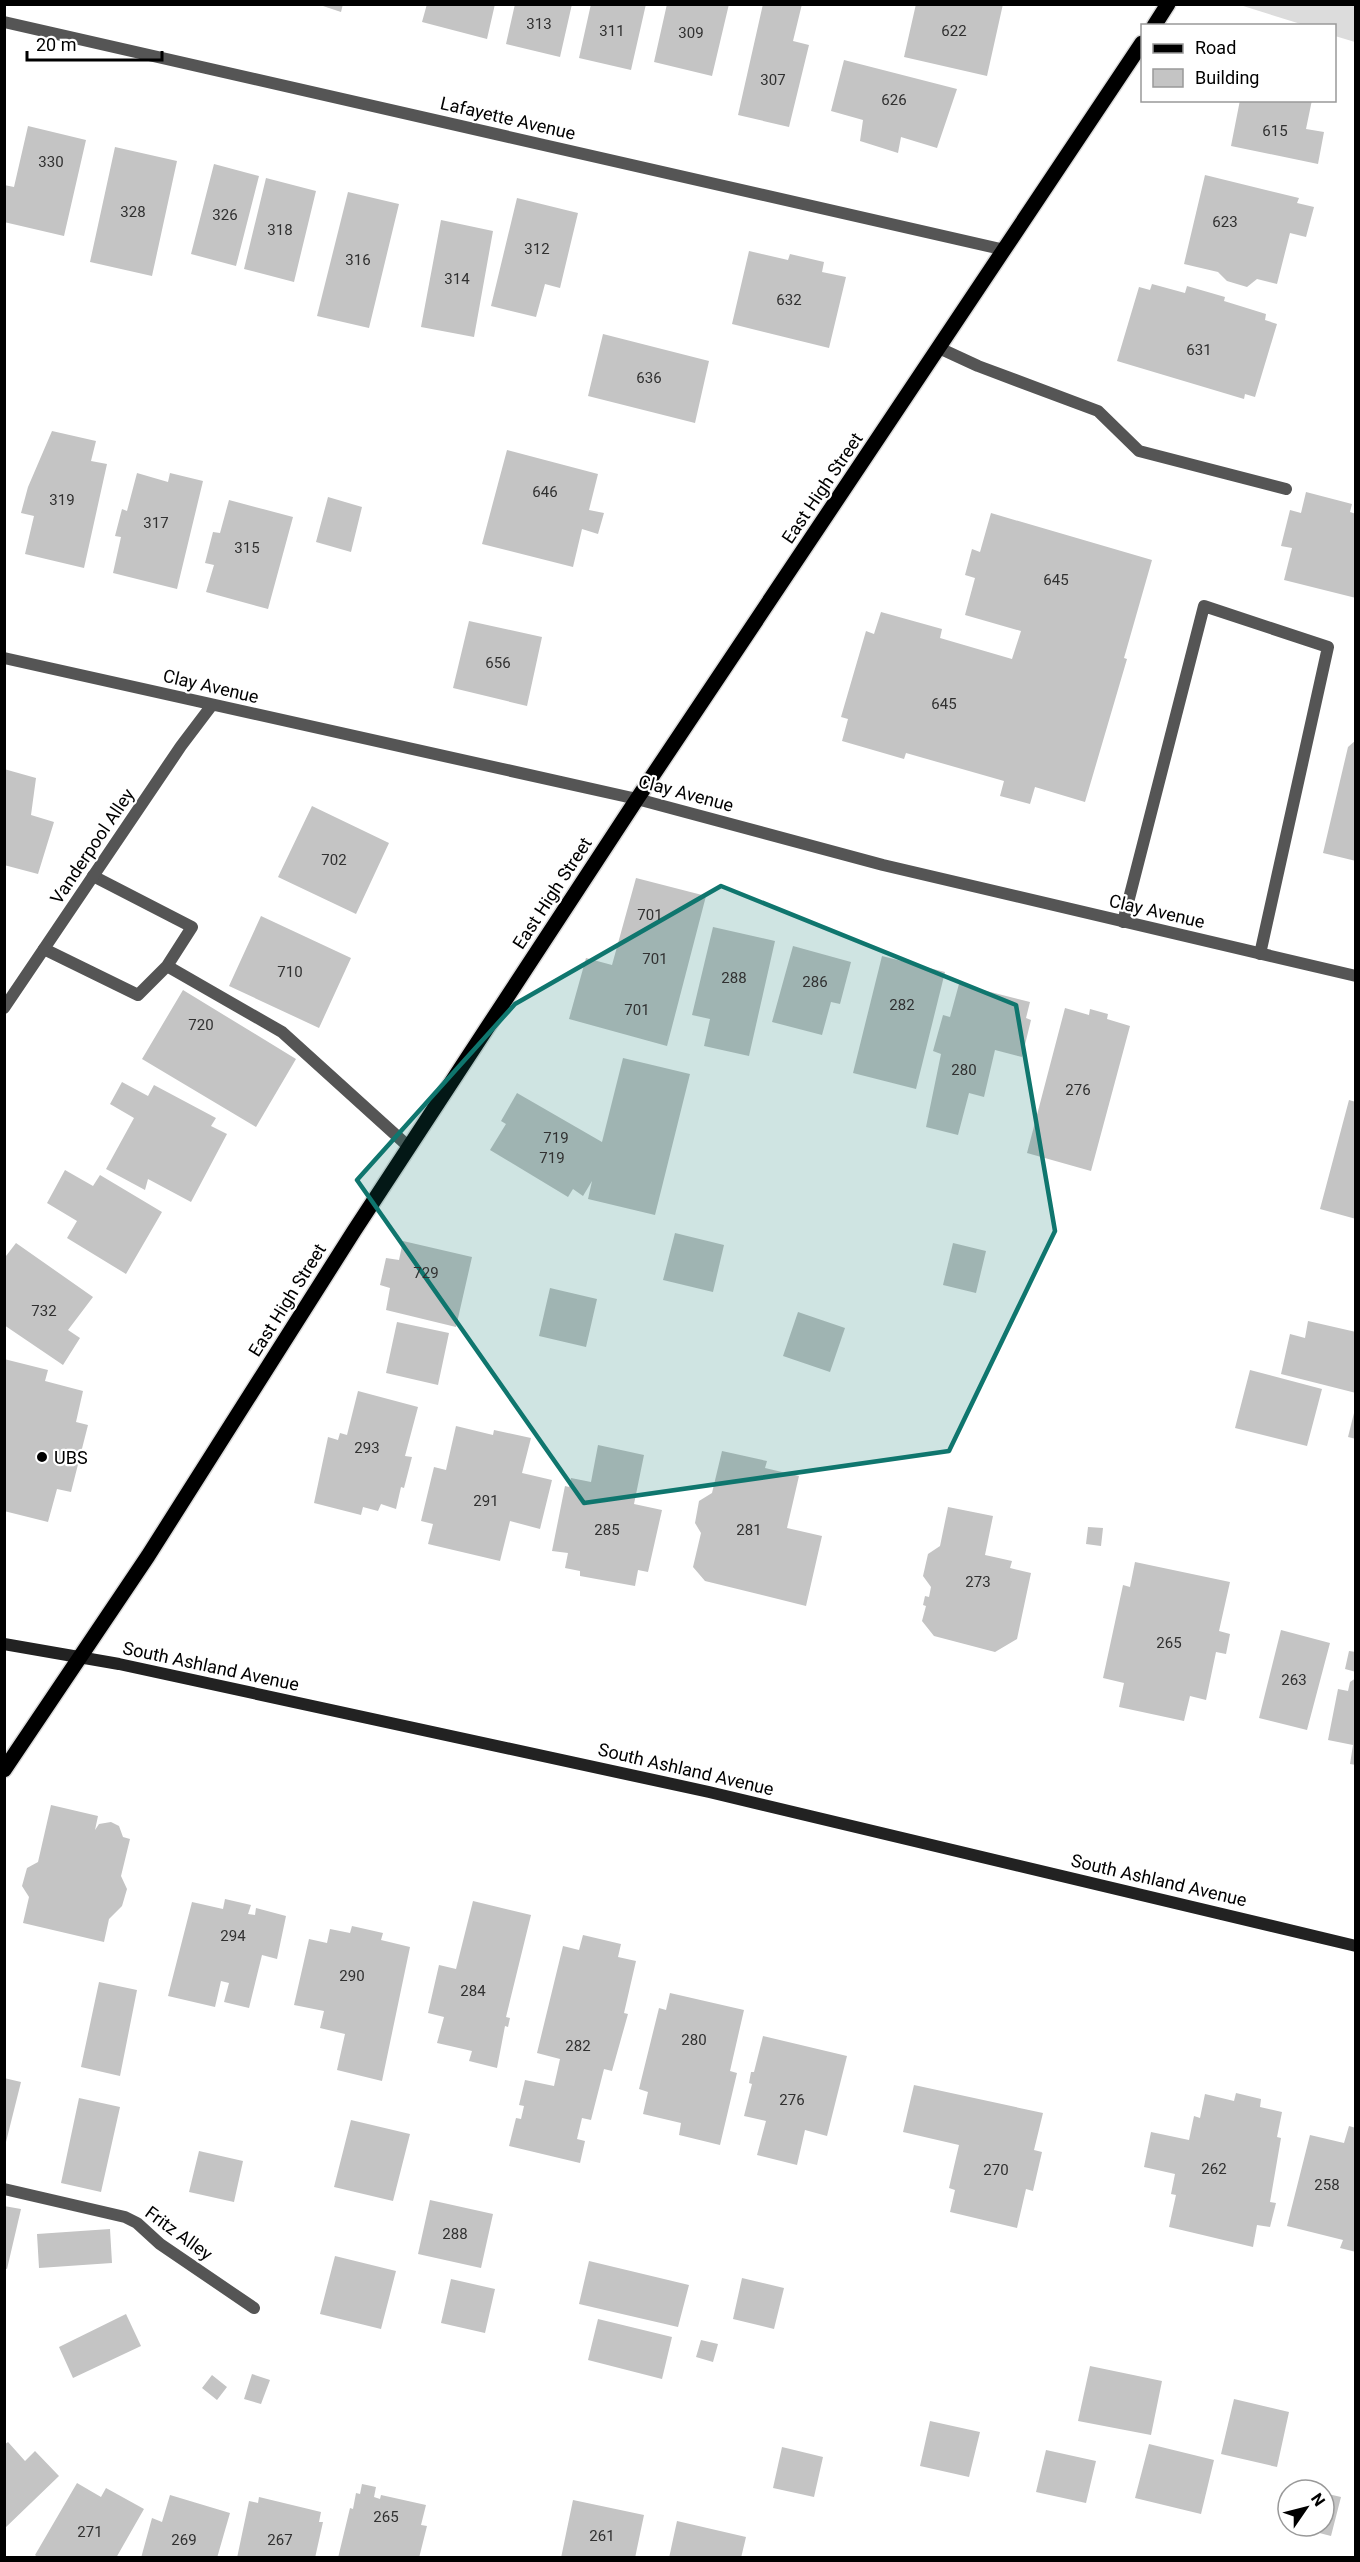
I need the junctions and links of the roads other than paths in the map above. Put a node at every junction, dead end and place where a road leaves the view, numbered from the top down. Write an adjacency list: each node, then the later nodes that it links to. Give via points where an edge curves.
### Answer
1 (1168, 4): 3 (main road)
2 (4, 22): 5 (street, Lafayette Avenue)
3 (1155, 24)
4 (1141, 46): 5 (main road, East High Street)
5 (1005, 250): 6 (main road, East High Street)
6 (939, 348): 7 (street, via 1098,411 1139,451); 10 (main road, East High Street)
7 (1286, 489)
8 (4, 658): 9 (street, Clay Avenue)
9 (212, 705): 10 (street, Clay Avenue); 11 (street, Vanderpool Alley)
10 (637, 799): 12 (street, Clay Avenue, via 883,865); 18 (main road, East High Street)
11 (93, 876): 13 (street, Vanderpool Alley); 15 (street, via 192,927)
12 (1123, 922): 14 (street, Clay Avenue); 14 (street, via 1204,606 1328,647)
13 (44, 949): 15 (street, via 138,995); 17 (street, Vanderpool Alley)
14 (1260, 954): 16 (street, Clay Avenue)
15 (167, 966): 18 (street, via 282,1032)
16 (1356, 976)
17 (4, 1008)
18 (409, 1146): 20 (main road, East High Street)
19 (4, 1644): 20 (street, South Ashland Avenue)
20 (80, 1657): 21 (main road, East High Street); 22 (street, South Ashland Avenue, via 709,1792)
21 (4, 1770)
22 (1356, 1946)
23 (4, 2189): 24 (street, Fritz Alley, via 125,2217)
24 (254, 2308)

